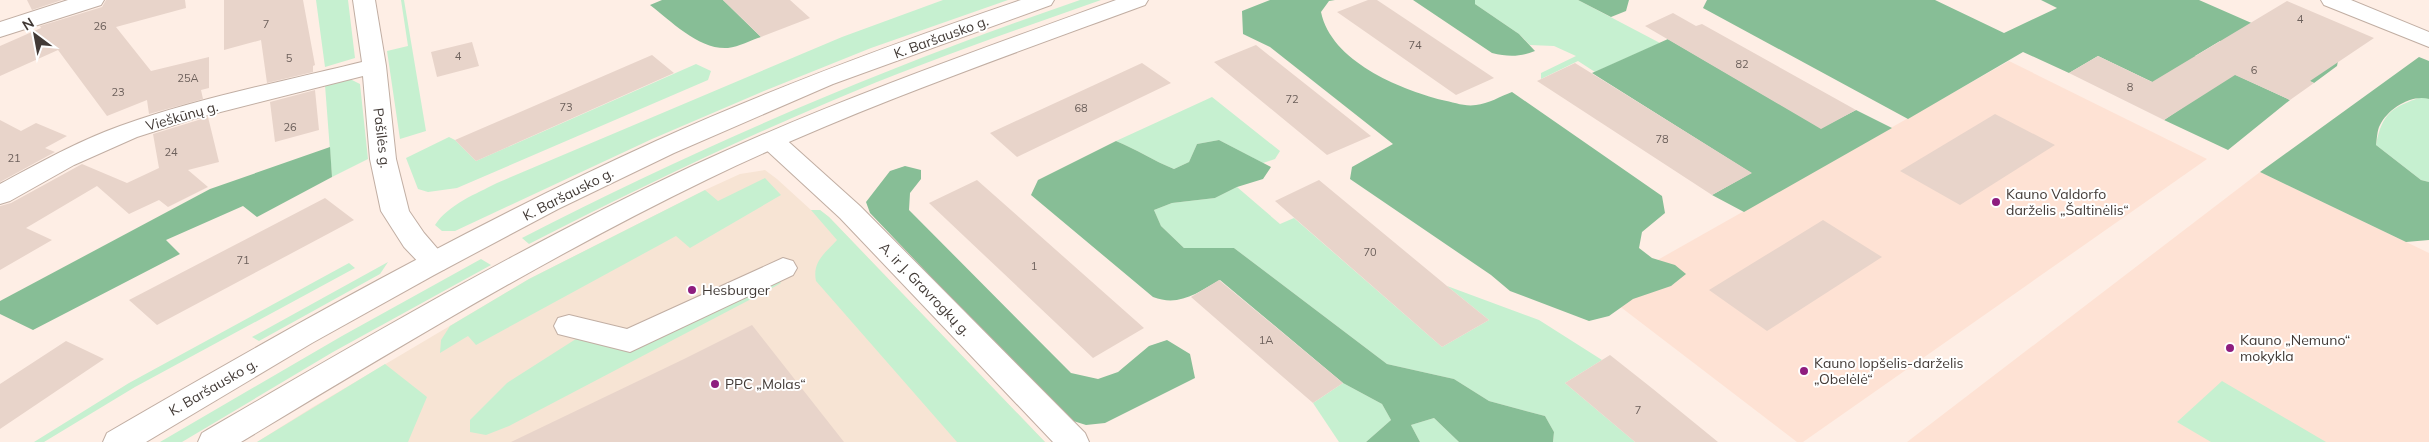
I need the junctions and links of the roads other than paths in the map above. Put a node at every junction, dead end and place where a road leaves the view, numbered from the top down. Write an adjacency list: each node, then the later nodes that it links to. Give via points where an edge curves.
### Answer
1 (92, 0): 6 (main road)
2 (364, 0): 8 (main road, Pašilės g.)
3 (1043, 0): 11 (main road, K. Baršausko g., via 765,104 614,171)
4 (1137, 0): 9 (main road, via 905,84)
5 (2332, 0): 7 (main road)
6 (0, 30)
7 (2429, 40)
8 (374, 66): 10 (main road, Vieškūnų g., via 184,114 128,132 65,159); 11 (main road, Pašilės g., via 383,159 395,211 414,240)
9 (772, 141): 15 (main road, via 642,201 521,265); 16 (main road, A. ir J. Gravrogkų g., via 850,212)
10 (0, 195)
11 (435, 262): 14 (main road, K. Baršausko g.)
12 (782, 268): 13 (main road, via 630,341)
13 (570, 326)
14 (119, 442)
15 (214, 442)
16 (1073, 442)

